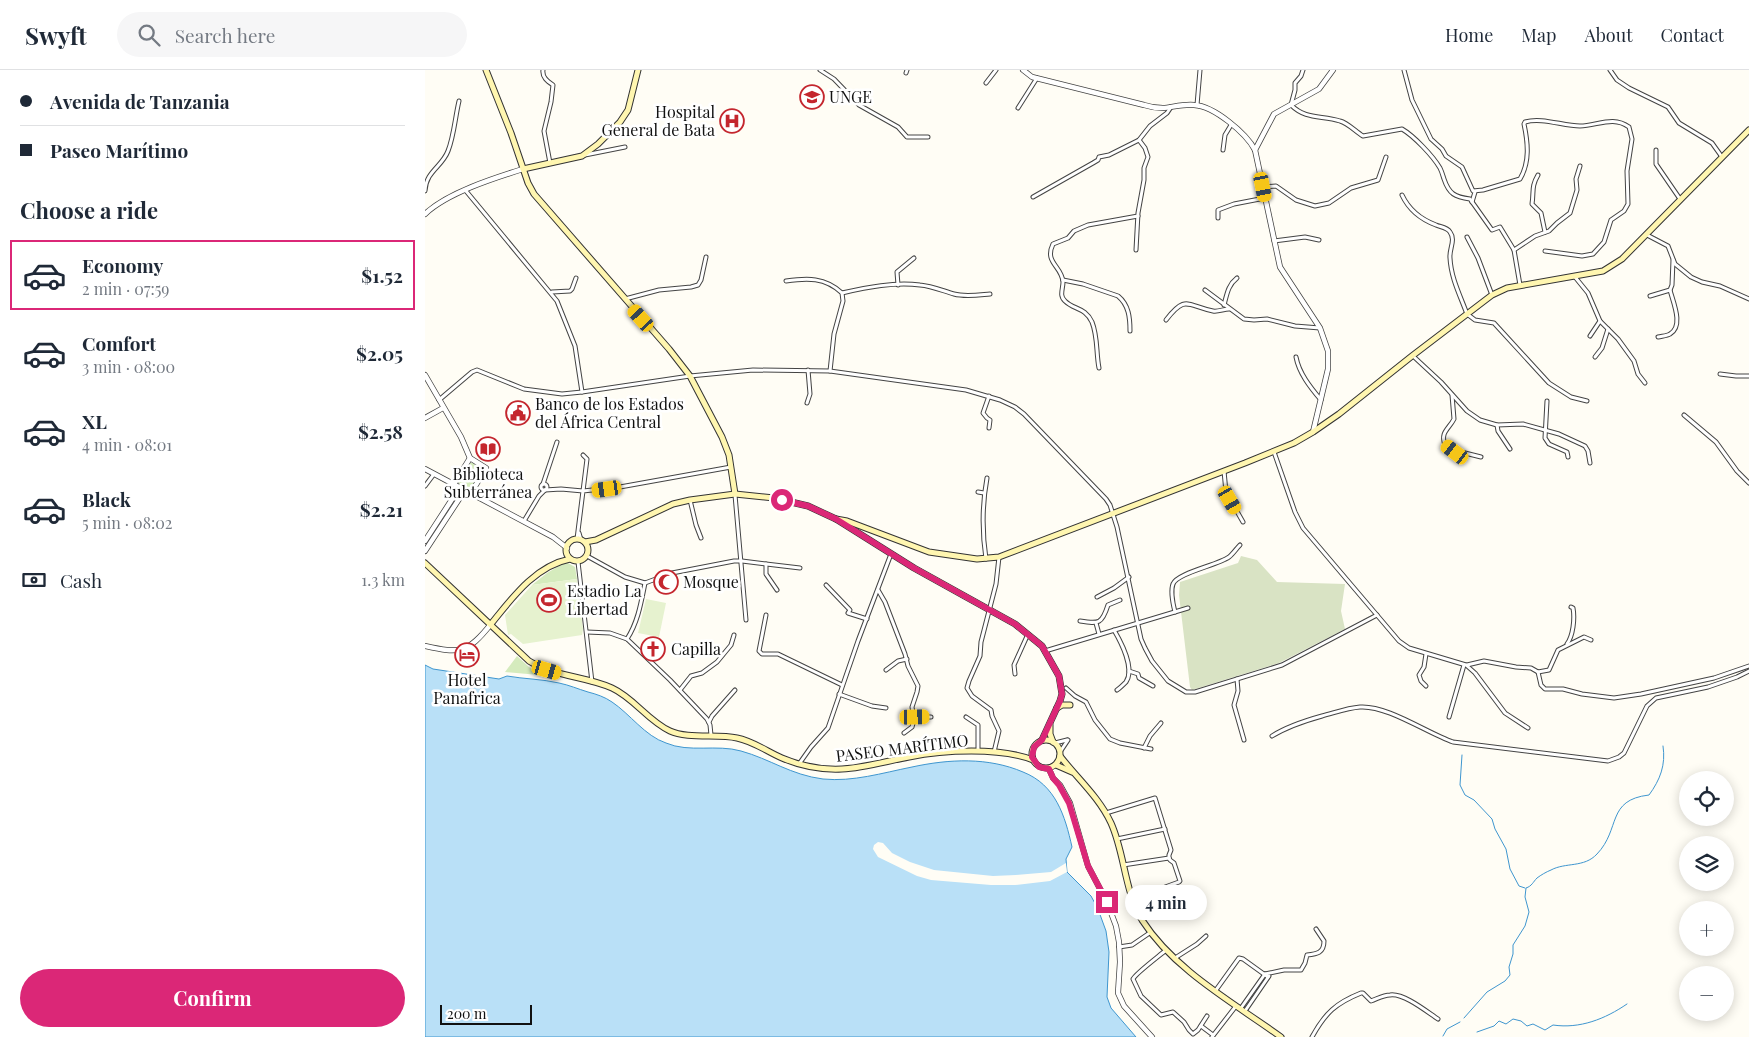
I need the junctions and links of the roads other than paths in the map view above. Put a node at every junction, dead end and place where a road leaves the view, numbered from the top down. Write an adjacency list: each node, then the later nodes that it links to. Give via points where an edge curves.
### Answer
1 (486, 70): 32 (main road)
2 (543, 70): 30 (street, via 547,82 553,85 544,131)
3 (638, 70): 27 (main road, via 625,116)
4 (820, 70): 21 (street, via 834,79 859,105 907,137)
5 (996, 70): 13 (street)
6 (1023, 70): 12 (street)
7 (1199, 70): 15 (street)
8 (1303, 70): 16 (street, via 1295,83)
9 (1333, 70): 16 (street, via 1319,89)
10 (1404, 70): 37 (street, via 1412,100 1431,138 1446,156 1462,167)
11 (1610, 70): 29 (street, via 1629,88 1668,107 1679,123 1712,143)
12 (1037, 78): 17 (street, via 1157,108); 18 (street)
13 (986, 83)
14 (459, 102): 36 (street, via 447,153 429,175)
15 (1197, 105): 17 (street); 19 (street, via 1213,110)
16 (1291, 105): 25 (street, via 1274,114); 42 (street, via 1307,115 1341,121 1363,136 1397,129 1406,131 1440,167 1453,194 1469,198)
17 (1171, 107): 22 (street)
18 (1017, 108)
19 (1231, 125): 24 (street, via 1225,135); 25 (street, via 1250,141)
20 (1749, 130): 29 (main road)
21 (928, 137)
22 (1139, 140): 39 (street, via 1099,157 1093,164); 44 (street, via 1148,157)
23 (625, 146): 27 (street)
24 (1223, 150)
25 (1255, 150): 34 (street)
26 (1656, 150): 41 (street, via 1656,164)
27 (582, 156): 30 (main road)
28 (1386, 156): 34 (street, via 1379,180 1351,188 1320,206 1296,200 1276,186)
29 (1723, 157): 41 (main road)
30 (550, 164): 32 (main road)
31 (1580, 166): 46 (street, via 1571,211)
32 (523, 169): 35 (street); 71 (main road, via 540,203)
33 (1538, 175): 46 (street, via 1532,185 1532,204 1541,213)
34 (1263, 187): 40 (street)
35 (466, 190): 43 (street); 66 (street)
36 (425, 191)
37 (1475, 192): 42 (street); 53 (street, via 1522,176 1528,148 1525,122 1577,126 1617,121 1629,127 1632,139 1627,171 1628,204 1611,220 1604,242 1593,254 1582,256)
38 (1402, 195): 75 (street, via 1410,210 1446,228 1451,234 1452,275)
39 (1033, 197)
40 (1265, 198): 45 (street, via 1218,210); 50 (street)
41 (1680, 200): 47 (main road)
42 (1472, 202): 52 (street, via 1492,230 1500,227)
43 (425, 214)
44 (1138, 216): 51 (street); 60 (street, via 1087,224 1053,244 1051,260)
45 (1218, 218)
46 (1545, 232): 52 (street)
47 (1647, 235): 56 (street, via 1668,246); 57 (main road, via 1613,266)
48 (1467, 237): 69 (street)
49 (1319, 240): 50 (street, via 1305,237)
50 (1274, 241): 78 (street, via 1283,272)
51 (1136, 250)
52 (1514, 250): 63 (street)
53 (1545, 251)
54 (706, 257): 71 (street, via 698,285)
55 (914, 258): 62 (street, via 897,272)
56 (1673, 259): 65 (street); 72 (street, via 1691,277)
57 (1574, 276): 63 (main road); 77 (street, via 1588,293)
58 (575, 278): 66 (street, via 572,289)
59 (1237, 278): 73 (street, via 1228,288)
60 (1063, 280): 80 (street, via 1118,296 1130,316); 86 (street, via 1065,302 1085,313 1093,325)
61 (785, 281): 67 (street, via 816,279)
62 (898, 285): 67 (street); 68 (street, via 930,286 965,296)
63 (1520, 285): 69 (main road)
64 (1205, 290): 73 (street)
65 (1670, 290): 70 (street); 82 (street, via 1676,310 1676,326 1669,334)
66 (551, 292): 94 (street, via 575,346)
67 (842, 293): 88 (street)
68 (990, 294)
69 (1492, 296): 75 (main road)
70 (1650, 296)
71 (625, 299): 91 (main road)
72 (1749, 299)
73 (1224, 304): 74 (street)
74 (1229, 309): 76 (street, via 1213,311 1182,304); 78 (street, via 1244,319 1267,318 1295,326)
75 (1467, 314): 83 (main road); 100 (street, via 1475,320 1494,323 1549,383 1571,397)
76 (1166, 320)
77 (1600, 321): 79 (street); 81 (street)
78 (1320, 328): 97 (street, via 1329,361)
79 (1608, 329): 85 (street, via 1602,348); 93 (street, via 1634,361)
80 (1130, 331)
81 (1591, 336)
82 (1658, 338)
83 (1412, 356): 95 (street); 108 (main road)
84 (1296, 357): 97 (street, via 1302,375)
85 (1595, 357)
86 (1099, 368)
87 (808, 370): 88 (street); 91 (street, via 753,370); 101 (street, via 810,394)
88 (830, 371): 96 (street)
89 (1720, 374): 92 (street)
90 (425, 376): 98 (street)
91 (690, 376): 94 (street); 117 (main road, via 722,437)
92 (1749, 376)
93 (1645, 383)
94 (582, 392): 98 (street, via 534,392 477,370)
95 (1452, 395): 105 (street, via 1480,420); 113 (street, via 1454,419 1444,430 1445,445 1455,452)
96 (989, 396): 106 (street, via 983,412 990,420); 133 (street, via 1025,414 1093,484)
97 (1321, 400): 108 (street)
98 (439, 401): 102 (street)
99 (1547, 401): 107 (street)
100 (1587, 401)
101 (807, 403)
102 (443, 408): 104 (street); 115 (street)
103 (1684, 415): 122 (street, via 1716,442)
104 (425, 418)
105 (1497, 424): 107 (street, via 1523,424); 110 (street)
106 (989, 428)
107 (1544, 430): 114 (street, via 1546,441 1567,452); 116 (street, via 1585,446)
108 (1313, 432): 111 (main road)
109 (557, 442): 125 (street)
110 (1510, 448)
111 (1274, 452): 119 (main road); 170 (street, via 1303,528)
112 (583, 454): 127 (street, via 587,459)
113 (1481, 457)
114 (1568, 457)
115 (471, 458): 123 (street); 129 (street, via 486,468)
116 (1590, 463)
117 (732, 467): 127 (street); 130 (main road)
118 (425, 469): 120 (street)
119 (1224, 471): 133 (main road); 136 (street, via 1226,492)
120 (434, 474): 123 (street); 124 (street)
121 (987, 478): 131 (street)
122 (1749, 483)
123 (454, 484): 126 (street)
124 (425, 486)
125 (544, 488): 127 (street); 135 (street)
126 (463, 489): 129 (street); 141 (street); 146 (street)
127 (583, 492): 139 (street)
128 (978, 492): 131 (street)
129 (471, 493): 135 (street)
130 (735, 494): 132 (main road); 134 (main road, via 794,502); 153 (street)
131 (984, 494): 151 (street, via 982,530)
132 (690, 500): 137 (street); 140 (main road, via 673,504)
133 (1113, 514): 149 (main road); 158 (street)
134 (836, 519): 138 (main road); 145 (main road)
135 (524, 521): 143 (street)
136 (1243, 522)
137 (701, 538)
138 (890, 538): 145 (main road); 151 (main road, via 929,552)
139 (581, 540): 140 (main road); 143 (main road); 144 (main road)
140 (596, 540): 144 (main road)
141 (425, 542)
142 (1239, 545): 168 (street, via 1229,557 1176,580 1172,586)
143 (567, 548): 150 (main road); 152 (main road)
144 (589, 549): 148 (main road)
145 (884, 549): 147 (main road)
146 (425, 551)
147 (891, 554): 161 (street); 167 (main road)
148 (587, 556): 154 (main road); 159 (street, via 625,577)
149 (999, 557): 151 (main road); 167 (street)
150 (570, 559): 152 (main road); 154 (main road)
151 (986, 560)
152 (559, 561): 176 (main road, via 525,585)
153 (742, 561): 156 (street); 159 (street, via 683,571); 172 (street)
154 (578, 562): 178 (street)
155 (425, 563): 176 (main road, PASEO MARÍTIMO)
156 (766, 564): 157 (street); 162 (street, via 766,574)
157 (799, 568)
158 (1129, 577): 163 (street); 175 (street)
159 (645, 583): 182 (street, via 639,614)
160 (826, 585): 171 (street, via 850,610 849,613)
161 (878, 589): 171 (street); 188 (street)
162 (777, 590)
163 (1097, 597)
164 (1120, 600): 174 (street, via 1108,605 1104,616)
165 (1571, 607): 185 (street, via 1574,614 1571,638)
166 (1188, 608): 168 (street)
167 (990, 611): 179 (main road); 227 (street, via 979,660 967,688 972,696 991,710 999,731)
168 (1175, 612): 175 (street)
169 (766, 615): 198 (street, via 759,652 777,654)
170 (1377, 615): 187 (street, via 1404,646); 196 (street, via 1282,665)
171 (867, 619): 198 (street)
172 (746, 620)
173 (1080, 621): 174 (street)
174 (1096, 623): 180 (street)
175 (1138, 623): 177 (street); 196 (street, via 1141,639 1152,661 1168,680 1185,692)
176 (491, 624): 184 (street, via 475,643 464,649); 197 (main road, PASEO MARÍTIMO, via 537,665)
177 (1114, 630): 180 (street); 192 (street, via 1124,649)
178 (587, 632): 182 (street, via 610,633); 197 (street)
179 (1028, 634): 186 (main road); 195 (street, via 1014,665)
180 (1099, 634): 186 (street)
181 (734, 635): 202 (street, via 731,645 717,662 702,674 691,676)
182 (627, 639): 202 (street)
183 (1591, 640): 185 (street, via 1584,637)
184 (425, 646)
185 (1565, 646): 194 (street, via 1558,650 1550,669)
186 (1045, 651): 208 (main road, via 1061,685)
187 (1425, 654): 189 (street); 200 (street, via 1424,668 1419,675)
188 (907, 659): 191 (street); 209 (street, via 918,686 912,707)
189 (1465, 665): 194 (street, via 1484,661 1531,668); 211 (street); 216 (street, via 1475,673 1505,713)
190 (1749, 666): 194 (street, via 1714,678 1610,698 1545,689)
191 (886, 670)
192 (1129, 671): 199 (street); 204 (street, via 1127,681)
193 (1749, 671): 219 (street, via 1708,687 1656,698 1647,706 1624,753 1608,761 1453,742 1366,707 1300,722)
194 (1538, 672)
195 (1015, 674)
196 (1237, 679): 221 (street, via 1234,705)
197 (592, 683): 218 (main road, PASEO MARÍTIMO, via 614,689 669,731 682,735)
198 (842, 685): 205 (street)
199 (1153, 686)
200 (1426, 686)
201 (1066, 688): 223 (street, via 1086,702 1110,739)
202 (681, 690): 213 (street)
203 (735, 690): 213 (street)
204 (1117, 690)
205 (839, 694): 207 (street); 231 (street, via 828,728)
206 (1070, 705): 208 (main road)
207 (887, 708)
208 (1057, 709): 214 (main road)
209 (915, 717): 210 (street); 217 (street, via 911,727)
210 (931, 717)
211 (1449, 717)
212 (966, 718): 226 (street, via 978,725)
213 (709, 722): 218 (street)
214 (1050, 722): 220 (main road); 222 (main road, via 1049,731)
215 (1161, 723): 223 (street)
216 (1528, 728)
217 (903, 733)
218 (711, 735): 231 (main road, PASEO MARÍTIMO, via 739,738)
219 (1272, 736)
220 (1042, 740): 222 (main road); 225 (main road)
221 (1244, 740)
222 (1054, 742): 228 (main road); 228 (street, via 1068,740)
223 (1144, 748): 224 (street)
224 (1151, 749)
225 (1032, 750): 229 (main road, PASEO MARÍTIMO); 230 (main road)
226 (978, 752): 227 (main road, PASEO MARÍTIMO); 231 (main road, PASEO MARÍTIMO, via 951,751 841,769)
227 (995, 752): 229 (main road, PASEO MARÍTIMO)
228 (1060, 754): 232 (main road); 234 (main road)
229 (1013, 755): 230 (main road, PASEO MARÍTIMO)
230 (1033, 760): 233 (main road, via 1039,767)
231 (799, 764)
232 (1056, 765): 233 (main road); 234 (main road)
233 (1049, 769): 244 (street, via 1071,808 1088,866 1116,926)
234 (1075, 773): 235 (main road)
235 (1106, 813): 236 (street, via 1154,797); 237 (main road)
236 (1165, 829): 237 (street); 238 (street, via 1171,850)
237 (1117, 839): 239 (main road)
238 (1169, 858): 239 (street); 240 (street, via 1179,882)
239 (1123, 865): 240 (main road)
240 (1132, 900): 242 (main road)
241 (1316, 929): 248 (street, via 1324,941 1320,952 1307,955 1301,970 1284,970)
242 (1151, 932): 244 (street, via 1133,945); 245 (main road)
243 (1206, 936): 246 (street)
244 (1119, 947): 256 (street, via 1118,993 1124,1006)
245 (1166, 950): 246 (main road); 253 (street, via 1133,979 1141,996 1161,1015 1173,1012 1193,1034)
246 (1174, 958): 249 (main road)
247 (1265, 974): 248 (street); 249 (street, via 1239,958); 250 (street)
248 (1269, 975): 250 (street)
249 (1216, 990): 250 (main road)
250 (1241, 1008): 254 (street); 255 (main road)
251 (1207, 1016): 253 (street)
252 (1438, 1019): 257 (street, via 1398,995 1371,1001 1361,993 1334,1006)
253 (1201, 1026): 254 (street)
254 (1212, 1036)
255 (1277, 1036)
256 (1152, 1037)
257 (1312, 1037)

